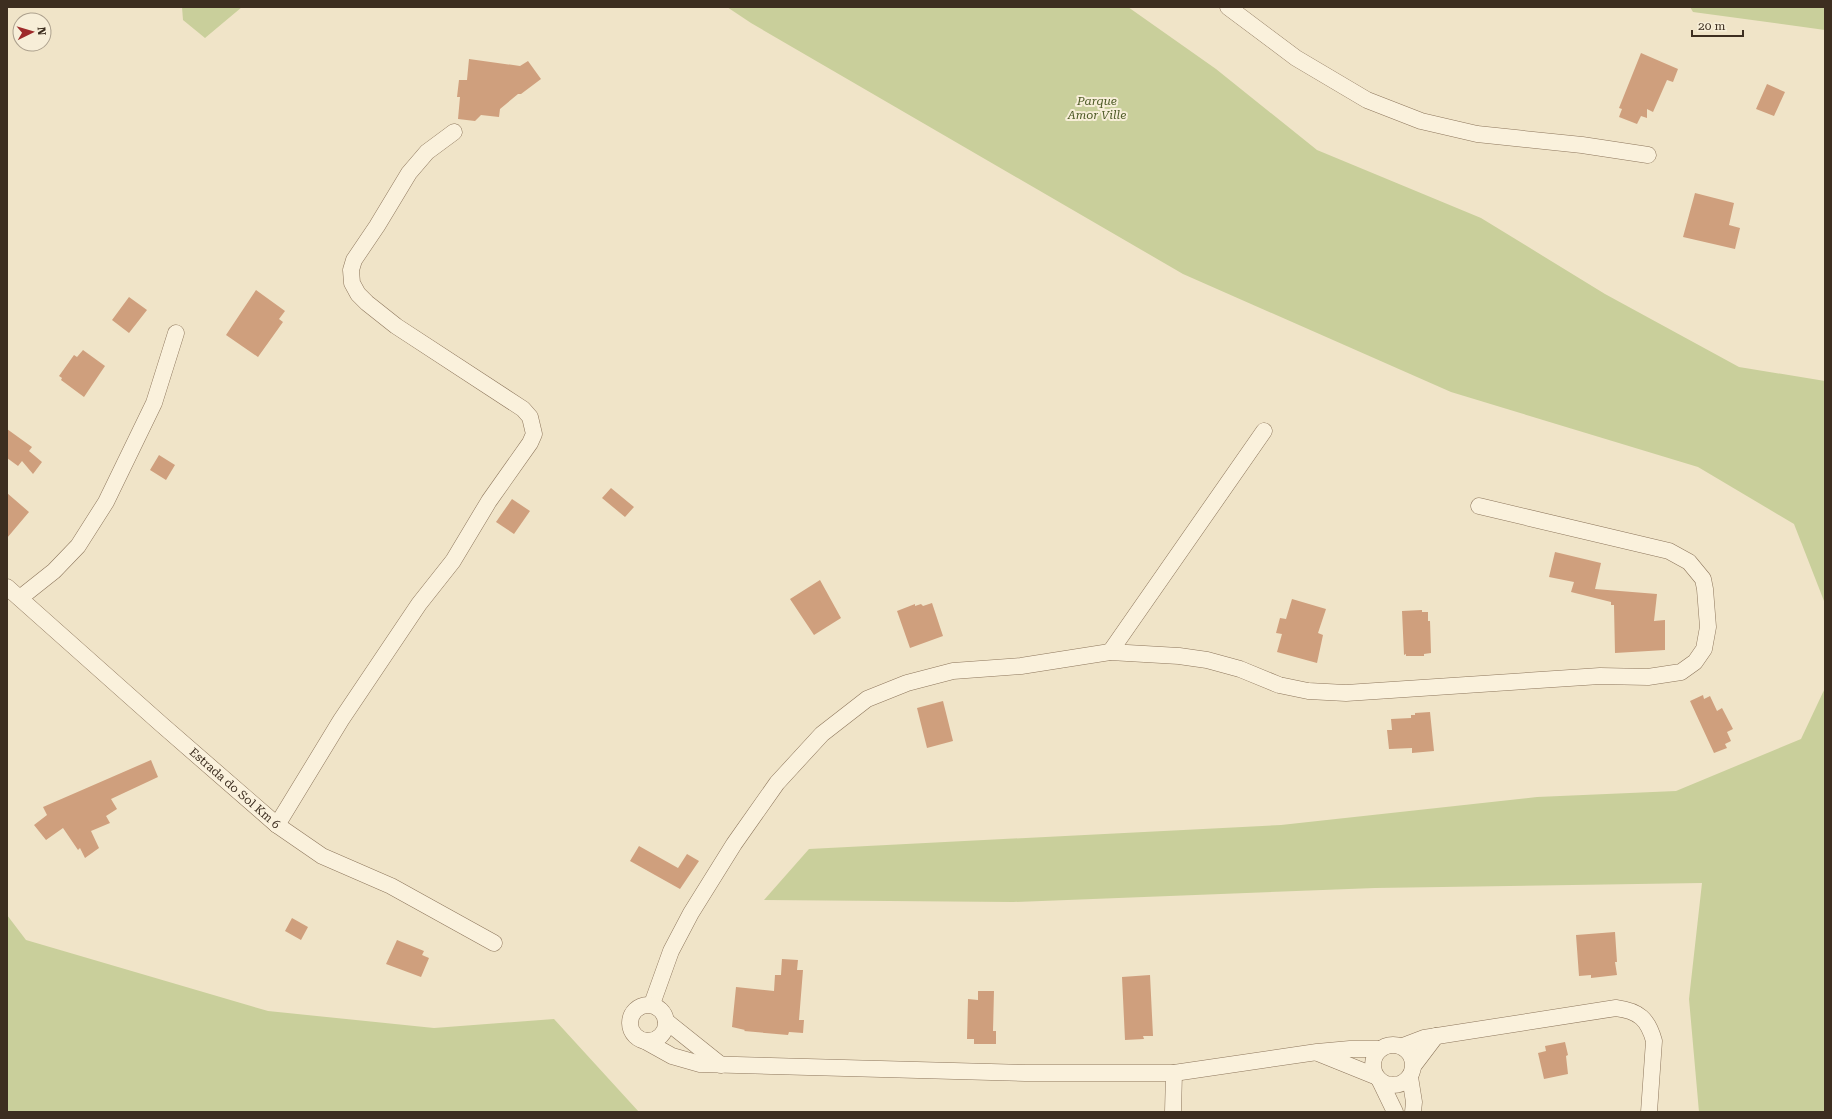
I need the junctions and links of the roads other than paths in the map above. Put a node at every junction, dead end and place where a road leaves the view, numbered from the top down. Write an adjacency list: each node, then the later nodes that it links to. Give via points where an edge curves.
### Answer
1 (1228, 7): 3 (street, via 1296,58 1367,100 1421,121 1477,134)
2 (454, 132): 10 (street, via 426,152 409,173 354,260 352,283 366,303 396,326 523,409 530,417 534,434 488,501 453,561 419,604 341,720)
3 (1648, 155)
4 (176, 332): 8 (street, via 154,403 106,502 78,546 54,571)
5 (1264, 431): 9 (street)
6 (1479, 506): 9 (street, via 1669,551 1689,562 1703,579 1708,627 1704,649 1695,662 1681,672 1648,677 1600,676 1346,693 1308,691 1279,685 1240,668 1207,660)
7 (7, 587): 8 (street, Estrada do Sol Km 6)
8 (20, 598): 10 (street, Estrada do Sol Km 6)
9 (1110, 652): 12 (street, via 1021,666 954,671 907,683 866,699 822,734 777,783 691,913 671,951)
10 (276, 825): 11 (street, Estrada do Sol Km 6, via 322,856 391,886)
11 (494, 943)
12 (652, 1004): 13 (street, via 662,1011); 15 (street, via 636,1009 630,1019 631,1030 639,1039)
13 (666, 1021): 15 (street, via 666,1027 660,1036); 19 (street)
14 (1436, 1036): 16 (street); 20 (street); 26 (street, via 1616,1008 1636,1012 1647,1023 1654,1042)
15 (645, 1041): 19 (street, via 685,1061)
16 (1403, 1046): 17 (street, via 1390,1045); 20 (street, via 1411,1054)
17 (1379, 1049): 18 (street); 22 (street, via 1372,1067)
18 (1317, 1052): 21 (street); 22 (street)
19 (721, 1066): 21 (street, via 1017,1073)
20 (1412, 1071): 22 (street, via 1404,1082 1396,1086); 25 (street)
21 (1174, 1073): 23 (street)
22 (1378, 1079): 24 (street)
23 (1173, 1112)
24 (1395, 1112)
25 (1413, 1112)
26 (1649, 1112)

